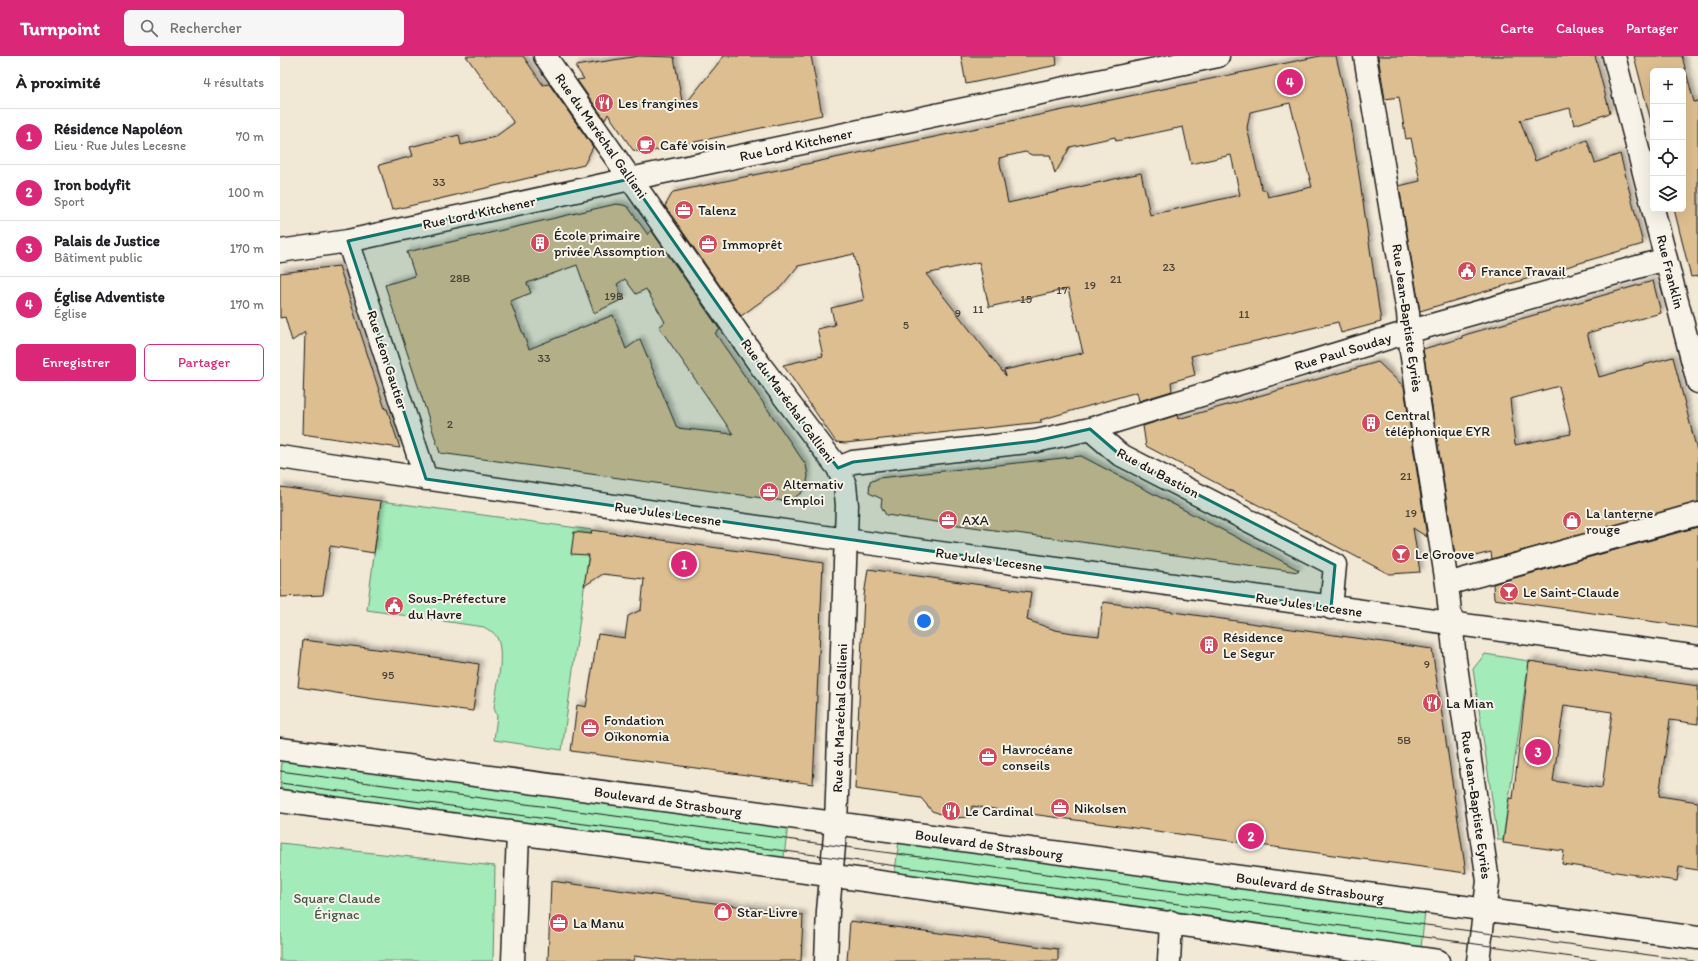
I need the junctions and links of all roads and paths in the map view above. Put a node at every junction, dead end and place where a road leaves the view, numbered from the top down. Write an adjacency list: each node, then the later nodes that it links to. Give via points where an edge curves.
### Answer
1 (545, 56): 5 (street, Rue du Maréchal Gallieni)
2 (1218, 56): 5 (street, Rue Lord Kitchener)
3 (1365, 56): 11 (street, Rue Jean-Baptiste Eyriès)
4 (1614, 56): 6 (street, Rue Franklin)
5 (630, 179): 8 (street, Rue Lord Kitchener); 15 (street, Rue du Maréchal Gallieni, via 760,365)
6 (1650, 196)
7 (1654, 212): 10 (street, Rue Franklin)
8 (348, 241): 9 (street, Rue Lord Kitchener); 16 (street, Rue Léon Gautier)
9 (280, 251)
10 (1666, 259): 11 (street, Rue Paul Souday); 12 (street, Rue Franklin)
11 (1410, 332): 13 (street, Rue Paul Souday); 19 (street, Rue Jean-Baptiste Eyriès)
12 (1698, 382)
13 (1090, 429): 15 (street, via 1036,441 853,462); 20 (street, Rue du Bastion, via 1119,454 1335,565)
14 (280, 457): 16 (street, Rue Jules Lecesne)
15 (838, 468): 18 (street, Rue du Maréchal Gallieni, via 846,485)
16 (426, 479): 18 (street, Rue Jules Lecesne)
17 (1698, 514): 19 (street)
18 (846, 540): 20 (street, Rue Jules Lecesne); 25 (street, Rue du Maréchal Gallieni)
19 (1447, 584): 21 (street, Rue Jean-Baptiste Eyriès)
20 (1331, 608): 21 (street, Rue Jules Lecesne)
21 (1451, 624): 22 (street, Rue Jules Lecesne); 28 (street, Rue Jean-Baptiste Eyriès, via 1488,881)
22 (1698, 657)
23 (280, 749): 25 (street, Boulevard de Strasbourg)
24 (280, 801): 26 (street)
25 (836, 824): 27 (street, Rue du Maréchal Gallieni); 28 (street, Boulevard de Strasbourg)
26 (518, 834): 27 (street); 31 (street)
27 (832, 876): 29 (street); 32 (street, Rue du Maréchal Gallieni)
28 (1485, 910): 30 (street, Boulevard de Strasbourg); 35 (street, Rue Jean-Baptiste Eyriès)
29 (1171, 922): 33 (street); 34 (street)
30 (1698, 938)
31 (513, 961)
32 (826, 961)
33 (1169, 961)
34 (1438, 961)
35 (1478, 961)

